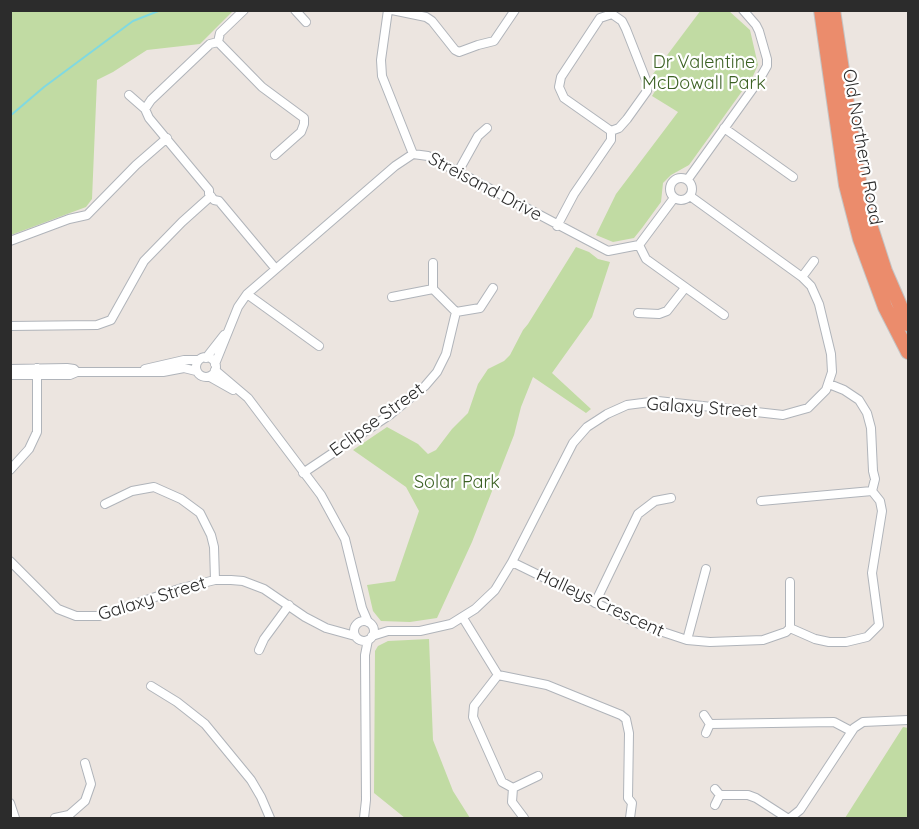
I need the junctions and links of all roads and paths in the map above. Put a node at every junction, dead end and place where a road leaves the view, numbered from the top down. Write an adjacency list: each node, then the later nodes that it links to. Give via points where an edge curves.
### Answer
1 (244, 10): 11 (street, via 220,33)
2 (295, 10): 10 (street)
3 (388, 10): 18 (street, via 382,76)
4 (392, 10): 5 (street, via 426,17 459,52 494,41)
5 (515, 10)
6 (743, 10): 15 (street, via 759,31 767,66)
7 (821, 10): 45 (highway, Old Northern Road, via 849,196 860,239 896,330)
8 (833, 10): 41 (highway, Old Northern Road, via 866,213 885,271)
9 (612, 12): 16 (street, via 626,29 648,85 627,119); 16 (street, via 600,18 561,77 559,87 564,98)
10 (306, 22)
11 (218, 42): 13 (street, via 210,44); 19 (street, via 262,87 304,118 301,132)
12 (129, 96): 13 (street)
13 (146, 109): 17 (street)
14 (487, 128): 20 (street, via 478,136)
15 (724, 128): 21 (street); 22 (street)
16 (611, 131): 26 (street, via 611,140)
17 (167, 138): 23 (street); 27 (street, via 87,215)
18 (413, 154): 20 (street, Streisand Drive, via 423,154); 31 (street, Streisand Drive)
19 (275, 155)
20 (458, 172): 26 (street, Streisand Drive)
21 (793, 177)
22 (687, 179): 24 (street, via 693,187); 25 (street, via 679,177 672,182)
23 (212, 196): 31 (street); 42 (street, via 144,261 111,320 97,324)
24 (690, 196): 25 (street); 32 (street)
25 (674, 198): 28 (street)
26 (557, 225): 28 (street, Streisand Drive, via 608,251)
27 (10, 241)
28 (639, 245): 34 (street, via 646,259)
29 (814, 261): 32 (street)
30 (433, 263): 35 (street)
31 (275, 268): 36 (street, Streisand Drive)
32 (802, 277): 53 (street, via 815,291 821,312 831,354)
33 (493, 288): 38 (street, via 480,308)
34 (685, 288): 39 (street, via 667,311); 40 (street)
35 (433, 289): 37 (street); 38 (street)
36 (247, 294): 43 (street, Streisand Drive); 44 (street)
37 (392, 297)
38 (456, 312): 55 (street, Eclipse Street, via 446,354 425,386 391,414)
39 (638, 313)
40 (724, 315)
41 (909, 324)
42 (10, 326)
43 (228, 329): 46 (street, Streisand Drive); 48 (street, Streisand Drive)
44 (319, 346)
45 (909, 352)
46 (202, 359): 48 (street, via 211,359); 49 (street); 50 (street)
47 (10, 369): 51 (street)
48 (213, 370): 50 (street, via 203,377); 55 (street, via 248,398)
49 (131, 371): 50 (street); 51 (street, via 70,375)
50 (196, 371)
51 (37, 372): 52 (street); 54 (street, via 37,432 29,450)
52 (10, 375)
53 (829, 384): 56 (street, via 859,400 867,413 875,479); 60 (street, Galaxy Street, via 808,408 783,414 658,401 627,405 608,414 587,427 573,443)
54 (10, 470)
55 (303, 473): 68 (street, via 321,495 345,539)
56 (872, 491): 58 (street); 69 (street, via 882,511 872,573 879,625 867,637 846,642 815,639)
57 (671, 498): 65 (street, via 655,501 638,514)
58 (761, 501)
59 (105, 504): 63 (street, via 132,491 154,487 181,499 200,513 212,535)
60 (512, 562): 65 (street, Halleys Crescent); 67 (street, Galaxy Street, via 495,590)
61 (12, 565): 63 (street, Galaxy Street, via 58,609 86,618)
62 (706, 569): 73 (street)
63 (215, 580): 66 (street, Galaxy Street, via 243,581)
64 (790, 582): 69 (street)
65 (595, 603): 73 (street, Halleys Crescent, via 639,624)
66 (289, 605): 70 (street, Galaxy Street, via 312,621); 74 (street)
67 (463, 618): 71 (street, Galaxy Street, via 435,629); 75 (street)
68 (363, 624): 70 (street); 71 (street, Galaxy Street); 72 (street, via 374,631); 72 (street, via 353,632)
69 (790, 628): 73 (street, Halleys Crescent, via 763,640)
70 (339, 631): 72 (street, Galaxy Street)
71 (388, 631): 72 (street, Galaxy Street)
72 (364, 638): 90 (street)
73 (687, 640)
74 (259, 650)
75 (498, 675): 84 (street, via 474,706 473,717 502,782); 92 (street, via 547,685 626,719)
76 (151, 686): 89 (street, via 205,724 251,780)
77 (704, 715): 79 (street)
78 (909, 720): 80 (street, via 863,722)
79 (710, 724): 80 (street, via 834,722); 81 (street)
80 (851, 731): 93 (street, via 800,810)
81 (706, 733)
82 (85, 763): 88 (street, via 91,784 85,801 69,815)
83 (538, 776): 84 (street)
84 (513, 788): 91 (street, via 512,802)
85 (10, 804): 87 (street)
86 (715, 805): 93 (street, via 718,792 748,795)
87 (15, 819)
88 (55, 819)
89 (270, 819)
90 (364, 819)
91 (524, 819)
92 (630, 819)
93 (789, 819)

